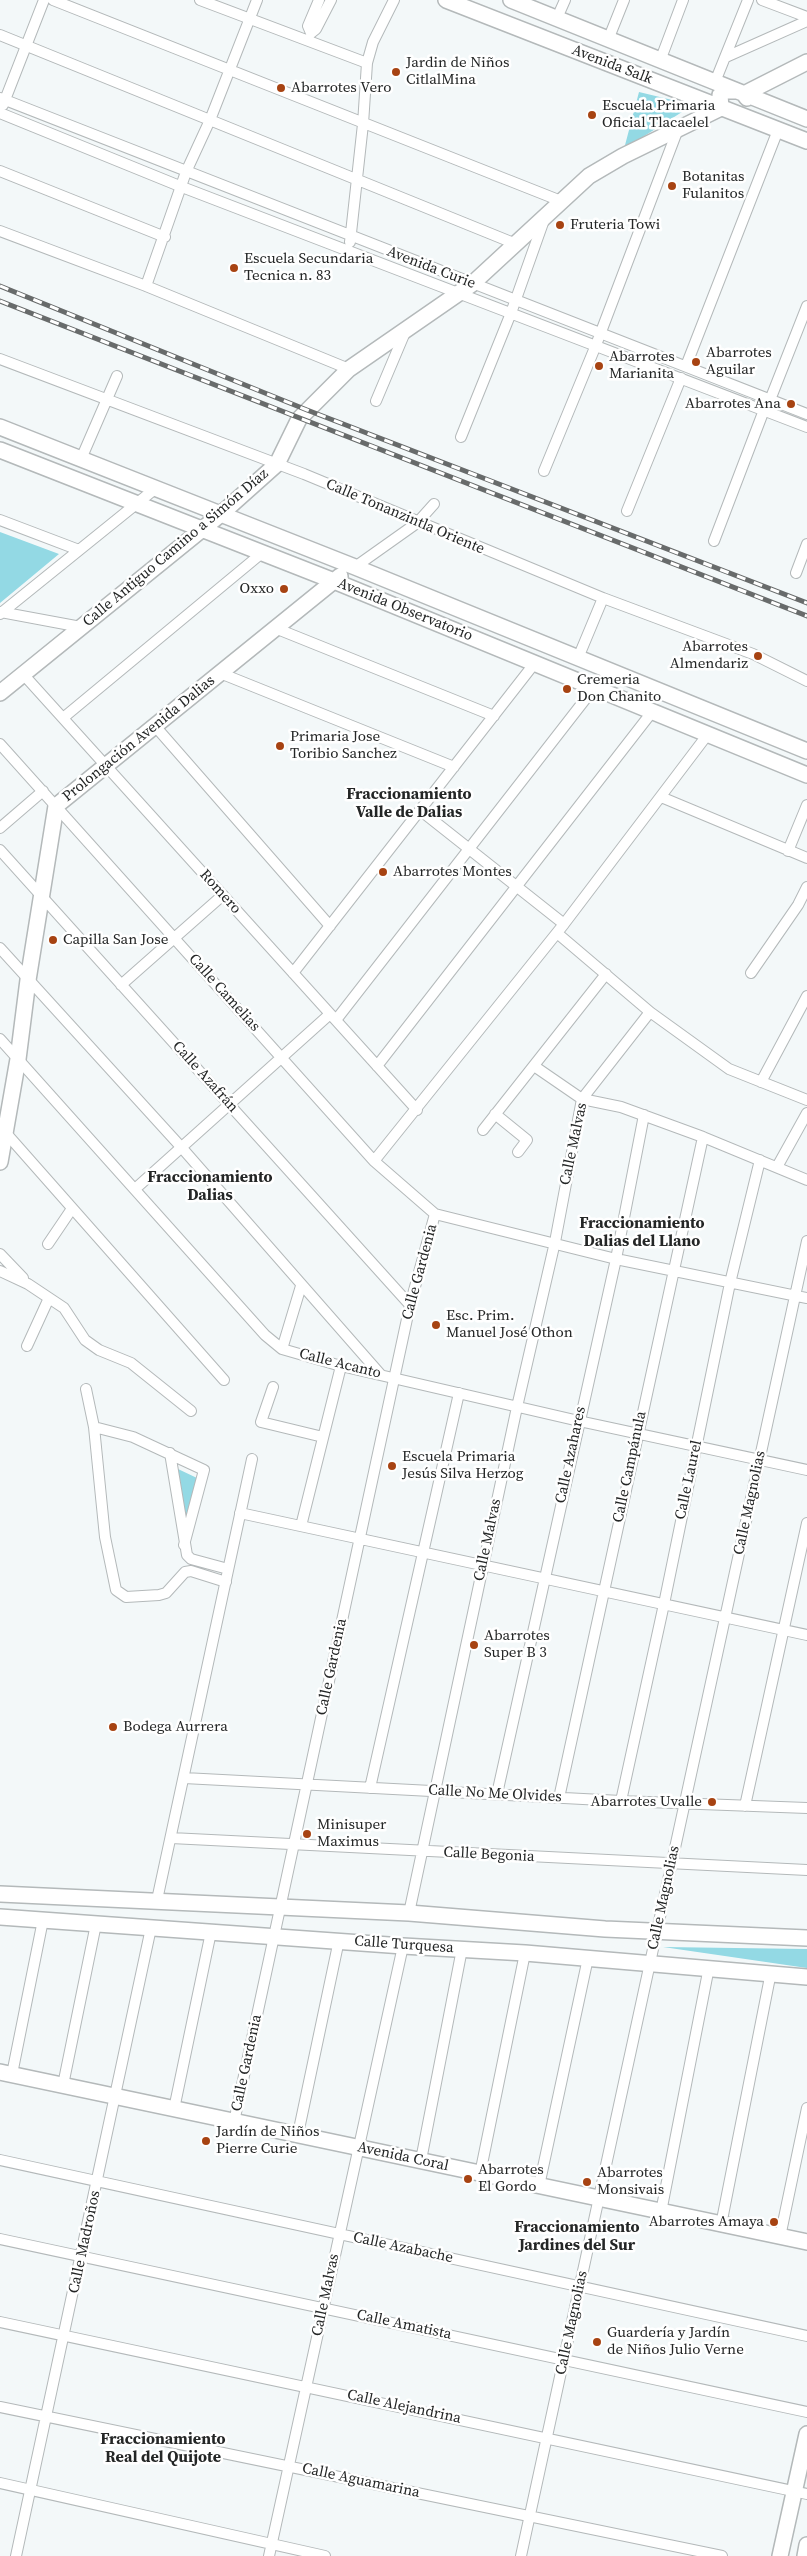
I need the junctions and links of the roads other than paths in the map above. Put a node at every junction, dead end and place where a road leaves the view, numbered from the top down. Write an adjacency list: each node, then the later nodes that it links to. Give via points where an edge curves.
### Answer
1 (44, 0): 21 (street)
2 (53, 0): 26 (street)
3 (200, 0): 17 (street)
4 (257, 0): 17 (street)
5 (319, 0): 6 (street, via 308,26 311,33)
6 (331, 0)
7 (394, 0): 25 (street, via 373,42)
8 (446, 0): 30 (street, Avenida Salk)
9 (511, 0): 15 (street, Avenida Salk)
10 (565, 0): 15 (street)
11 (624, 0): 20 (street)
12 (683, 0): 23 (street)
13 (748, 0): 22 (street)
14 (762, 0): 16 (street)
15 (557, 18): 20 (street, Avenida Salk)
16 (807, 18)
17 (250, 19): 25 (street); 26 (street)
18 (807, 21): 22 (street)
19 (0, 35): 21 (street)
20 (608, 40): 23 (street, Avenida Salk)
21 (26, 46): 29 (street); 33 (street)
22 (726, 56): 27 (street)
23 (660, 61): 27 (street, Avenida Salk)
24 (807, 62): 28 (street)
25 (367, 63): 34 (street)
26 (229, 71): 33 (street); 34 (street)
27 (715, 82): 28 (street, Avenida Salk)
28 (739, 93): 30 (street, via 725,91 720,95); 30 (street, via 748,103 746,109 741,113); 32 (street, Avenida Salk)
29 (3, 99): 31 (street); 39 (street, Avenida Curie)
30 (728, 110): 35 (street, Calle Antiguo Camino a Simón Díaz); 36 (street, Avenida Salk)
31 (0, 113): 41 (street, Avenida Curie)
32 (807, 119)
33 (210, 120): 39 (street); 40 (street)
34 (363, 124): 40 (street); 42 (street)
35 (678, 130): 42 (street, Calle Antiguo Camino a Simón Díaz, via 589,176); 56 (street)
36 (778, 130): 37 (street, Avenida Salk); 59 (street)
37 (807, 141)
38 (0, 171): 45 (street)
39 (186, 172): 41 (street); 46 (street, Avenida Curie)
40 (357, 178): 46 (street); 47 (street)
41 (182, 187): 45 (street); 48 (street, Avenida Curie)
42 (561, 201): 43 (street, Calle Antiguo Camino a Simón Díaz)
43 (544, 220): 47 (street, Calle Antiguo Camino a Simón Díaz); 52 (street)
44 (0, 231): 50 (street)
45 (165, 237): 50 (street)
46 (351, 237): 48 (street); 49 (street, Avenida Curie)
47 (516, 244): 49 (street, Calle Antiguo Camino a Simón Díaz)
48 (347, 250): 51 (street, Avenida Curie)
49 (472, 284): 51 (street, Calle Antiguo Camino a Simón Díaz); 52 (street, Avenida Curie)
50 (146, 286): 60 (street)
51 (456, 292): 54 (street, Avenida Curie); 55 (street, Calle Antiguo Camino a Simón Díaz)
52 (516, 301): 54 (street); 56 (street, Avenida Curie)
53 (807, 306): 64 (street)
54 (511, 313): 57 (street, Avenida Curie); 70 (street)
55 (407, 327): 60 (street, Calle Antiguo Camino a Simón Díaz); 65 (street)
56 (600, 332): 57 (street); 59 (street, Avenida Curie)
57 (596, 344): 62 (street, Avenida Curie); 74 (street)
58 (0, 359): 63 (street, Calle Tonanzintla Oriente)
59 (686, 366): 64 (street, Avenida Curie)
60 (349, 368): 73 (street, Calle Antiguo Camino a Simón Díaz, via 299,419)
61 (117, 376): 63 (street)
62 (681, 378): 66 (street, Avenida Curie); 78 (street)
63 (106, 400): 72 (street); 73 (street, Calle Tonanzintla Oriente)
64 (770, 400): 67 (street, Avenida Curie)
65 (376, 401)
66 (764, 410): 69 (street, Avenida Curie); 83 (street)
67 (807, 414)
68 (0, 427): 72 (street, Avenida Observatorio)
69 (807, 427)
70 (461, 437)
71 (0, 450): 76 (street, Avenida Observatorio)
72 (82, 459): 75 (street, Avenida Observatorio)
73 (277, 464): 79 (street, Calle Antiguo Camino a Simón Díaz); 81 (street, Calle Tonanzintla Oriente)
74 (544, 470)
75 (156, 488): 76 (street); 79 (street, Avenida Observatorio)
76 (136, 503): 82 (street, Avenida Observatorio); 85 (street)
77 (434, 504): 81 (street, Prolongación Avenida Dalias)
78 (626, 511)
79 (221, 514): 82 (street, Calle Antiguo Camino a Simón Díaz); 87 (street, Avenida Observatorio)
80 (0, 520): 85 (street)
81 (417, 523): 87 (street, Prolongación Avenida Dalias); 90 (street, Calle Tonanzintla Oriente)
82 (202, 529): 86 (street, Avenida Observatorio); 92 (street, Calle Antiguo Camino a Simón Díaz)
83 (714, 541)
84 (807, 544): 88 (street)
85 (79, 550): 91 (street)
86 (262, 553): 89 (street, Avenida Observatorio); 105 (street)
87 (355, 567): 89 (street, Prolongación Avenida Dalias); 94 (street, Avenida Observatorio)
88 (796, 573)
89 (334, 581): 93 (street, Prolongación Avenida Dalias); 95 (street, Avenida Observatorio)
90 (603, 598): 94 (street); 99 (street, Calle Tonanzintla Oriente, via 753,654)
91 (1, 613): 92 (street)
92 (81, 627): 97 (street, Calle Antiguo Camino a Simón Díaz)
93 (275, 628): 96 (street, Prolongación Avenida Dalias); 104 (street)
94 (578, 658): 98 (street, Avenida Observatorio)
95 (534, 664): 100 (street, Avenida Observatorio); 104 (street)
96 (220, 673): 107 (street, Prolongación Avenida Dalias); 113 (street)
97 (23, 674): 101 (street, Calle Antiguo Camino a Simón Díaz); 105 (street, Romero)
98 (629, 679): 102 (street); 106 (street, Avenida Observatorio)
99 (807, 681)
100 (594, 688): 102 (street, Avenida Observatorio); 121 (street)
101 (0, 693)
102 (621, 699): 103 (street, Avenida Observatorio)
103 (652, 712): 108 (street, Avenida Observatorio); 125 (street)
104 (494, 716): 113 (street)
105 (63, 718): 112 (street, Romero)
106 (737, 724): 110 (street); 111 (street, Avenida Observatorio)
107 (155, 726): 112 (street, Prolongación Avenida Dalias); 130 (street)
108 (708, 734): 110 (street, Avenida Observatorio); 116 (street)
109 (0, 744): 115 (street, Calle Camelias)
110 (730, 744): 114 (street, Avenida Observatorio)
111 (807, 751)
112 (106, 766): 118 (street, Prolongación Avenida Dalias); 127 (street, Romero)
113 (454, 767): 119 (street)
114 (807, 775)
115 (43, 791): 118 (street, Calle Camelias); 120 (street)
116 (662, 797): 123 (street); 129 (street)
117 (807, 805): 123 (street)
118 (56, 806): 128 (street, Prolongación Avenida Dalias); 132 (street, Calle Camelias)
119 (420, 810): 121 (street); 130 (street)
120 (0, 828)
121 (468, 849): 125 (street); 141 (street)
122 (0, 850): 128 (street, Calle Azafrán)
123 (788, 851): 124 (street)
124 (807, 858)
125 (516, 887): 129 (street); 145 (street)
126 (807, 887): 135 (street)
127 (223, 895): 132 (street); 134 (street, Romero)
128 (42, 896): 137 (street, Prolongación Avenida Dalias); 138 (street, Calle Azafrán)
129 (564, 924): 131 (street)
130 (330, 926): 134 (street)
131 (557, 933): 136 (street); 151 (street)
132 (174, 938): 138 (street); 143 (street, Calle Camelias)
133 (0, 948): 137 (street)
134 (294, 973): 141 (street, Romero)
135 (751, 973)
136 (606, 974): 140 (street); 146 (street)
137 (28, 980): 144 (street, Prolongación Avenida Dalias); 158 (street)
138 (121, 985): 150 (street, Calle Azafrán)
139 (807, 996): 147 (street)
140 (650, 1012): 147 (street, via 730,1069); 148 (street, Calle Malvas)
141 (333, 1017): 143 (street); 145 (street, Romero)
142 (0, 1039): 144 (street, Calle Acanto)
143 (282, 1057): 150 (street); 161 (street, Calle Camelias)
144 (18, 1059): 155 (street, Prolongación Avenida Dalias); 165 (street, Calle Acanto)
145 (377, 1066): 151 (street, Romero)
146 (534, 1066): 148 (street); 153 (street)
147 (761, 1082): 149 (street)
148 (582, 1099): 154 (street); 169 (street, Calle Malvas)
149 (807, 1100)
150 (230, 1104): 158 (street); 181 (street, Calle Azafrán)
151 (417, 1110): 161 (street)
152 (807, 1112): 163 (street)
153 (495, 1114): 156 (street); 159 (street, via 527,1140)
154 (644, 1115): 157 (street); 172 (street, Calle Azahares)
155 (4, 1125): 162 (street, Prolongación Avenida Dalias); 166 (street)
156 (483, 1130)
157 (703, 1137): 160 (street); 174 (street, Calle Campánula)
158 (182, 1148): 165 (street); 177 (street)
159 (518, 1152)
160 (760, 1160): 163 (street); 175 (street, Calle Laurel)
161 (374, 1161): 167 (street, Calle Camelias)
162 (0, 1162)
163 (777, 1167): 164 (street)
164 (807, 1180)
165 (135, 1189): 183 (street, Calle Acanto, via 265,1335)
166 (71, 1210): 170 (street); 187 (street)
167 (435, 1214): 169 (street); 181 (street, Calle Gardenia)
168 (807, 1241): 178 (street, Calle Magnolias)
169 (555, 1242): 172 (street); 191 (street, Calle Malvas)
170 (48, 1244)
171 (0, 1254): 176 (street)
172 (616, 1259): 174 (street); 193 (street, Calle Azahares)
173 (0, 1271): 176 (street)
174 (672, 1271): 175 (street); 195 (street, Calle Campánula)
175 (730, 1283): 178 (street); 197 (street, Calle Laurel)
176 (28, 1284): 179 (street)
177 (301, 1286): 183 (street); 185 (street)
178 (795, 1296): 180 (street); 200 (street, Calle Magnolias)
179 (49, 1298): 182 (street); 192 (street, via 71,1316 85,1340 99,1350 131,1363)
180 (807, 1298)
181 (410, 1305): 186 (street, Calle Gardenia)
182 (27, 1346)
183 (282, 1349): 184 (street, Calle Acanto)
184 (340, 1366): 185 (street, Calle Acanto); 196 (street)
185 (381, 1375): 186 (street, Calle Acanto)
186 (394, 1378): 190 (street, Calle Acanto); 205 (street, Calle Gardenia)
187 (224, 1380)
188 (273, 1388): 196 (street, via 261,1422)
189 (86, 1389): 194 (street)
190 (459, 1393): 191 (street, Calle Acanto); 207 (street)
191 (517, 1406): 193 (street, Calle Acanto); 208 (street, Calle Malvas)
192 (191, 1411)
193 (579, 1421): 195 (street, Calle Acanto); 210 (street, Calle Azahares)
194 (94, 1427): 198 (street, via 133,1437); 211 (street, via 105,1537 116,1590 120,1595 166,1593 181,1576 191,1572)
195 (637, 1434): 197 (street, Calle Acanto); 212 (street, Calle Campánula)
196 (323, 1437): 204 (street)
197 (696, 1446): 200 (street, Calle Acanto); 213 (street, Calle Laurel)
198 (170, 1453): 206 (street); 206 (street, via 204,1470)
199 (252, 1459): 202 (street)
200 (759, 1460): 201 (street, Calle Acanto); 214 (street, Calle Magnolias)
201 (807, 1470)
202 (240, 1513): 204 (street); 209 (street)
203 (807, 1523): 215 (street)
204 (301, 1526): 205 (street)
205 (360, 1539): 207 (street); 218 (street, Calle Gardenia)
206 (184, 1545): 209 (street, via 191,1559)
207 (423, 1552): 208 (street); 219 (street)
208 (483, 1565): 210 (street); 220 (street, Calle Malvas)
209 (228, 1569): 211 (street)
210 (544, 1578): 212 (street); 221 (street, Calle Azahares)
211 (226, 1582): 217 (street)
212 (604, 1591): 213 (street); 222 (street, Calle Campánula)
213 (664, 1604): 214 (street); 223 (street, Calle Laurel)
214 (725, 1617): 215 (street); 224 (street, Calle Magnolias)
215 (784, 1630): 216 (street); 225 (street)
216 (807, 1635)
217 (184, 1778): 218 (street, Calle No Me Olvides); 227 (street)
218 (307, 1784): 219 (street, Calle No Me Olvides); 228 (street, Calle Gardenia)
219 (370, 1788): 220 (street, Calle No Me Olvides)
220 (435, 1791): 221 (street, Calle No Me Olvides); 229 (street, Calle Malvas)
221 (497, 1794): 222 (street, Calle No Me Olvides)
222 (559, 1798): 223 (street, Calle No Me Olvides)
223 (620, 1801): 224 (street, Calle No Me Olvides)
224 (685, 1804): 225 (street, Calle No Me Olvides); 230 (street, Calle Magnolias)
225 (745, 1806): 226 (street, Calle No Me Olvides)
226 (807, 1808)
227 (171, 1838): 228 (street, Calle Begonia); 233 (street)
228 (294, 1845): 229 (street, Calle Begonia); 234 (street, Calle Gardenia)
229 (422, 1852): 230 (street, Calle Begonia); 235 (street, Calle Malvas)
230 (671, 1865): 231 (street, Calle Begonia); 240 (street, Calle Magnolias)
231 (807, 1870)
232 (0, 1894): 233 (street, Calle Turquesa)
233 (157, 1900): 234 (street, Calle Turquesa)
234 (280, 1906): 235 (street, Calle Turquesa); 242 (street, Calle Gardenia)
235 (409, 1913): 240 (street, Calle Turquesa)
236 (0, 1917): 237 (street, Calle Turquesa)
237 (43, 1920): 238 (street, Calle Turquesa); 253 (street)
238 (96, 1924): 239 (street, Calle Turquesa); 254 (street)
239 (151, 1928): 241 (street, Calle Turquesa); 255 (street, Calle Madroños)
240 (657, 1931): 243 (street, Calle Turquesa); 249 (street, Calle Magnolias)
241 (211, 1932): 242 (street, Calle Turquesa); 257 (street)
242 (273, 1937): 244 (street, Calle Turquesa); 258 (street, Calle Gardenia)
243 (807, 1938)
244 (339, 1940): 245 (street, Calle Turquesa); 259 (street)
245 (403, 1946): 246 (street, Calle Turquesa); 260 (street, Calle Malvas)
246 (462, 1949): 247 (street, Calle Turquesa); 262 (street)
247 (525, 1953): 248 (street, Calle Turquesa); 263 (street)
248 (588, 1958): 249 (street, Calle Turquesa); 265 (street)
249 (650, 1963): 250 (street, Calle Turquesa); 266 (street, Calle Magnolias)
250 (709, 1967): 251 (street, Calle Turquesa); 267 (street)
251 (771, 1972): 252 (street, Calle Turquesa); 268 (street)
252 (807, 1977)
253 (6, 2073): 254 (street, Avenida Coral)
254 (63, 2085): 255 (street, Avenida Coral)
255 (117, 2096): 257 (street, Avenida Coral); 264 (street, Calle Madroños)
256 (807, 2108): 270 (street)
257 (174, 2109): 258 (street, Avenida Coral)
258 (234, 2122): 259 (street, Avenida Coral)
259 (298, 2134): 260 (street, Avenida Coral)
260 (358, 2148): 262 (street, Avenida Coral); 269 (street, Calle Malvas)
261 (0, 2160): 264 (street, Calle Azabache)
262 (421, 2160): 263 (street, Avenida Coral)
263 (480, 2174): 265 (street, Avenida Coral)
264 (98, 2181): 269 (street, Calle Azabache); 273 (street, Calle Madroños)
265 (539, 2186): 266 (street, Avenida Coral)
266 (599, 2199): 267 (street, Avenida Coral); 274 (street, Calle Magnolias)
267 (661, 2212): 268 (street, Avenida Coral)
268 (721, 2225): 270 (street, Avenida Coral)
269 (340, 2234): 274 (street, Calle Azabache); 275 (street, Calle Malvas)
270 (780, 2237): 272 (street, Avenida Coral)
271 (0, 2239): 273 (street, Calle Amatista)
272 (807, 2242)
273 (82, 2256): 275 (street, Calle Amatista); 278 (street, Calle Madroños)
274 (580, 2286): 277 (street, Calle Azabache); 279 (street, Calle Magnolias)
275 (323, 2308): 279 (street, Calle Amatista); 280 (street, Calle Malvas)
276 (0, 2322): 278 (street, Calle Alejandrina)
277 (807, 2336)
278 (64, 2337): 280 (street, Calle Alejandrina); 283 (street, Calle Madroños)
279 (564, 2359): 282 (street, Calle Amatista); 285 (street, Calle Magnolias)
280 (306, 2386): 285 (street, Calle Alejandrina); 286 (street, Calle Malvas)
281 (0, 2407): 283 (street, Calle Aguamarina)
282 (807, 2412)
283 (46, 2418): 286 (street, Calle Aguamarina); 288 (street, Calle Madroños)
284 (807, 2434): 289 (street)
285 (547, 2438): 289 (street, Calle Alejandrina); 290 (street, Calle Magnolias)
286 (289, 2465): 290 (street, Calle Aguamarina); 291 (street, Calle Malvas)
287 (0, 2483): 288 (street)
288 (30, 2490): 291 (street); 293 (street, Calle Madroños)
289 (801, 2493): 298 (street)
290 (530, 2517): 296 (street, Calle Magnolias); 297 (street, Calle Aguamarina)
291 (271, 2545): 294 (street, Calle Malvas); 295 (street)
292 (807, 2545): 299 (street)
293 (16, 2556)
294 (269, 2556)
295 (325, 2556)
296 (521, 2556)
297 (722, 2556)
298 (780, 2556)
299 (805, 2556)

